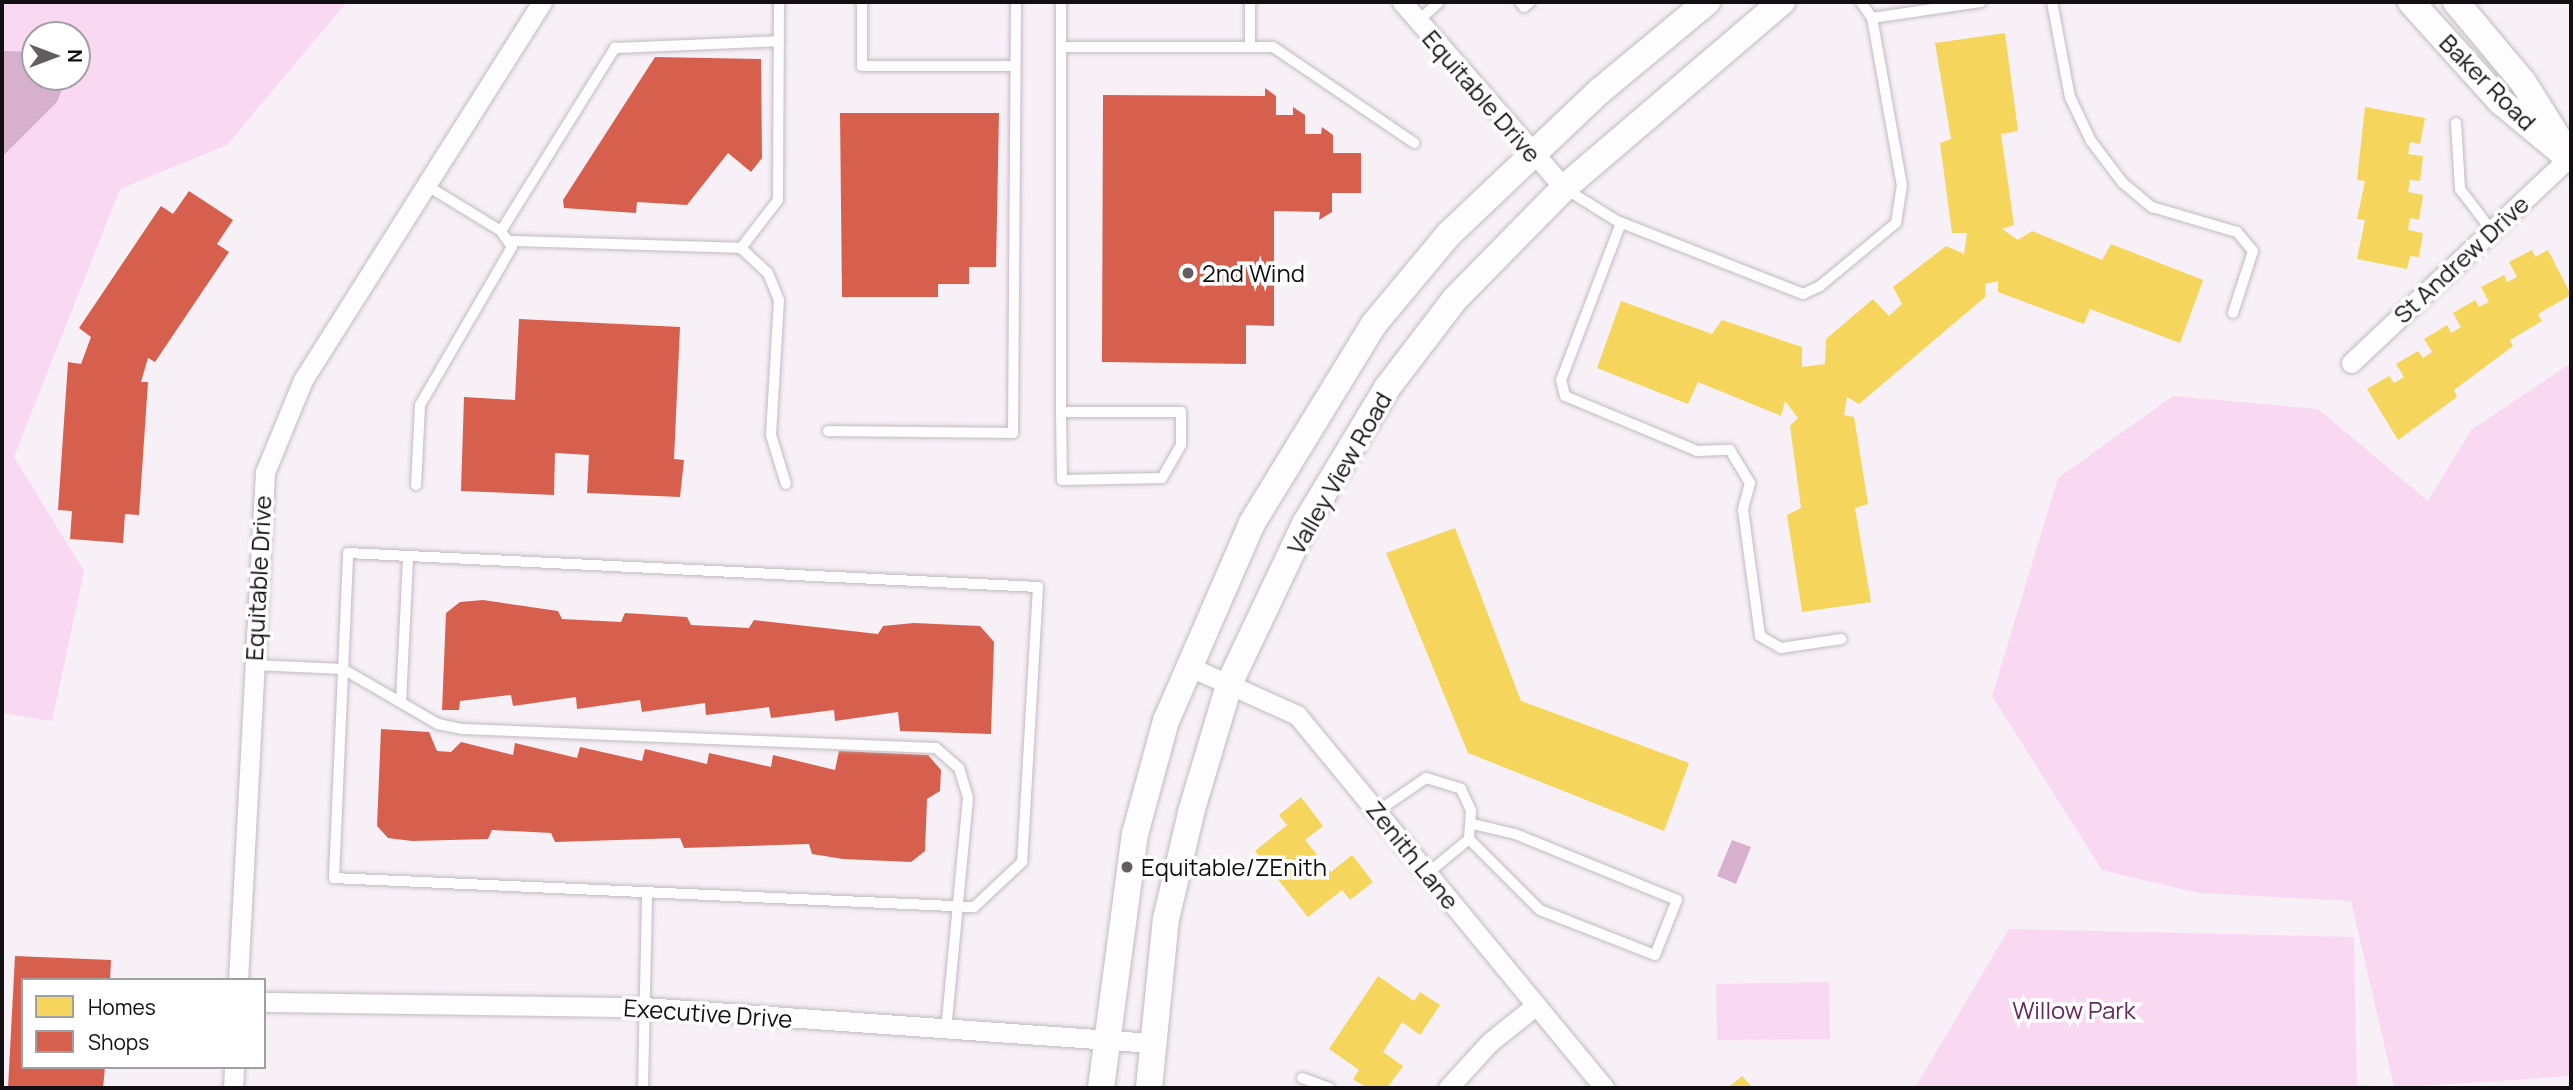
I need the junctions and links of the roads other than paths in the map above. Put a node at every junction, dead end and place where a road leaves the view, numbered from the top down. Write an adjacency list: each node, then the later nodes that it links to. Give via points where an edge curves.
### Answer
1 (542, 2): 28 (street, Equitable Drive)
2 (779, 2): 20 (lane)
3 (862, 2): 23 (lane, via 862,66)
4 (1016, 2): 23 (lane)
5 (1061, 2): 21 (lane)
6 (1250, 2): 22 (lane)
7 (1402, 2): 19 (street, Equitable Drive)
8 (1439, 2): 19 (lane)
9 (1520, 2): 10 (lane, via 1524,7)
10 (1530, 2)
11 (1707, 2): 26 (main road, Valley View Road)
12 (1782, 2): 29 (main road, Valley View Road)
13 (1861, 2): 18 (lane)
14 (1981, 2): 18 (lane)
15 (2052, 2): 35 (lane, via 2070,97 2091,141 2123,183 2152,207 2237,232 2253,251)
16 (2411, 2): 27 (main road, Baker Road, via 2500,101)
17 (2456, 2): 27 (main road, Baker Road, via 2523,82)
18 (1872, 18): 30 (lane, via 1902,186 1896,223 1820,286 1803,294)
19 (1418, 21): 26 (street, Equitable Drive)
20 (779, 41): 31 (lane, via 615,48); 34 (lane, via 778,200)
21 (1061, 47): 22 (lane); 37 (lane)
22 (1251, 47): 25 (lane, via 1273,47)
23 (1015, 66): 38 (lane, via 1013,433)
24 (2456, 123): 32 (lane, via 2460,189)
25 (1414, 143)
26 (1531, 155): 29 (street, Equitable Drive); 44 (main road, Valley View Road, via 1449,234 1374,324 1251,523)
27 (2571, 158): 32 (street, St Andrew Drive)
28 (426, 185): 31 (lane); 43 (street, Equitable Drive, via 281,425 265,472 258,523)
29 (1564, 188): 30 (lane); 46 (main road, Valley View Road, via 1455,299 1387,388 1306,524)
30 (1621, 223): 42 (lane, via 1561,380 1565,396 1697,451 1730,450 1750,483 1743,510 1760,636 1781,648)
31 (501, 231): 33 (lane)
32 (2492, 231): 36 (street, St Andrew Drive)
33 (511, 241): 34 (lane); 40 (lane, via 508,262 420,405)
34 (741, 248): 39 (lane, via 768,273 779,300 771,435)
35 (2233, 313)
36 (2351, 363)
37 (1061, 412): 37 (lane, via 1181,412 1181,445 1162,478 1062,480)
38 (828, 431)
39 (786, 484)
40 (416, 485)
41 (408, 557): 45 (lane, via 348,553); 47 (lane); 53 (lane, via 1038,587 1022,862 974,907)
42 (1841, 639)
43 (254, 665): 45 (lane); 54 (street, Equitable Drive)
44 (1188, 666): 46 (street, Zenith Lane); 59 (main road, Valley View Road, via 1135,834)
45 (343, 669): 47 (lane); 52 (lane, via 334,878)
46 (1230, 682): 48 (street, Zenith Lane, via 1297,715); 60 (main road, Valley View Road, via 1166,919)
47 (401, 702): 53 (lane, via 438,724 462,729 936,748 959,768 967,786)
48 (1378, 811): 49 (lane, via 1416,781 1439,778 1461,789); 51 (street, Zenith Lane)
49 (1473, 824): 50 (lane); 50 (lane, via 1515,834 1677,900 1655,955 1540,910)
50 (1469, 839): 51 (lane)
51 (1428, 873): 56 (street, Zenith Lane)
52 (647, 896): 53 (lane); 57 (lane)
53 (962, 907): 58 (lane)
54 (238, 978)
55 (266, 1002): 57 (street, Executive Drive)
56 (1535, 1006): 68 (street, via 1490,1042); 69 (street, Zenith Lane)
57 (644, 1007): 58 (street, Executive Drive); 64 (lane)
58 (946, 1032): 59 (street, Executive Drive)
59 (1103, 1040): 60 (street, Executive Drive); 65 (main road, Valley View Road)
60 (1152, 1043): 66 (main road, Valley View Road)
61 (234, 1069): 63 (street)
62 (1302, 1078): 67 (lane)
63 (233, 1088)
64 (643, 1088)
65 (1101, 1088)
66 (1149, 1088)
67 (1329, 1088)
68 (1448, 1088)
69 (1604, 1088)

